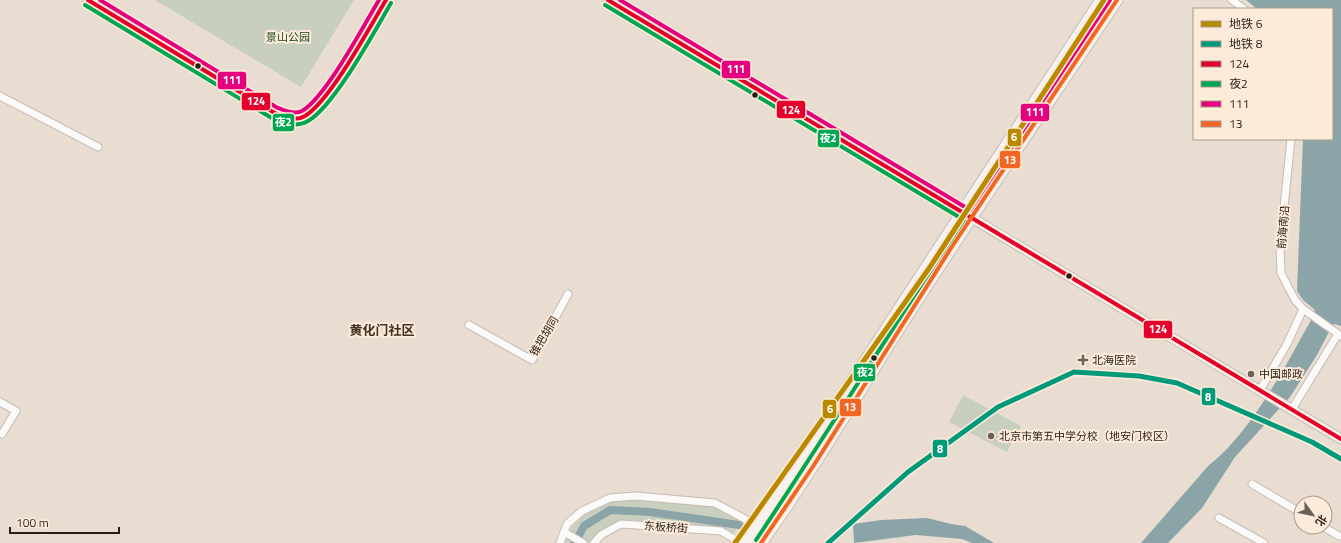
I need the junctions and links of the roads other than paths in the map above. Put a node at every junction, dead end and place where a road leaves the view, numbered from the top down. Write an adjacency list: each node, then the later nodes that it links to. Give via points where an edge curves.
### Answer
1 (88, 0): 2 (main road, via 268,108 282,116 294,118 306,115 326,95)
2 (386, 0)
3 (608, 0): 11 (main road)
4 (1101, 0): 11 (main road)
5 (1118, 0): 12 (main road)
6 (1232, 0): 7 (street)
7 (1243, 8)
8 (0, 96): 10 (street)
9 (1291, 140): 14 (street, 前海南沿, via 1280,246 1281,273 1294,300)
10 (98, 147)
11 (962, 210): 12 (main road); 25 (main road)
12 (972, 218): 17 (main road); 34 (main road)
13 (568, 294): 15 (street, 锥把胡同, via 532,360)
14 (1303, 309): 16 (street, 前海南沿); 17 (street, via 1287,344)
15 (470, 325)
16 (1339, 335): 19 (street)
17 (1260, 390): 19 (main road)
18 (0, 402): 20 (street, via 16,411)
19 (1292, 409): 21 (main road)
20 (2, 434)
21 (1341, 439)
22 (1252, 484): 23 (street)
23 (1293, 508)
24 (1219, 518): 35 (street)
25 (758, 526): 26 (street, via 715,503 636,496 610,498 582,511 567,524); 33 (main road)
26 (564, 532): 29 (street); 30 (street)
27 (1333, 532): 28 (street)
28 (1339, 536)
29 (560, 543)
30 (583, 543)
31 (594, 543): 32 (street, 东板桥街, via 601,535 621,524 721,531)
32 (741, 543)
33 (746, 543)
34 (761, 543)
35 (1264, 543)

